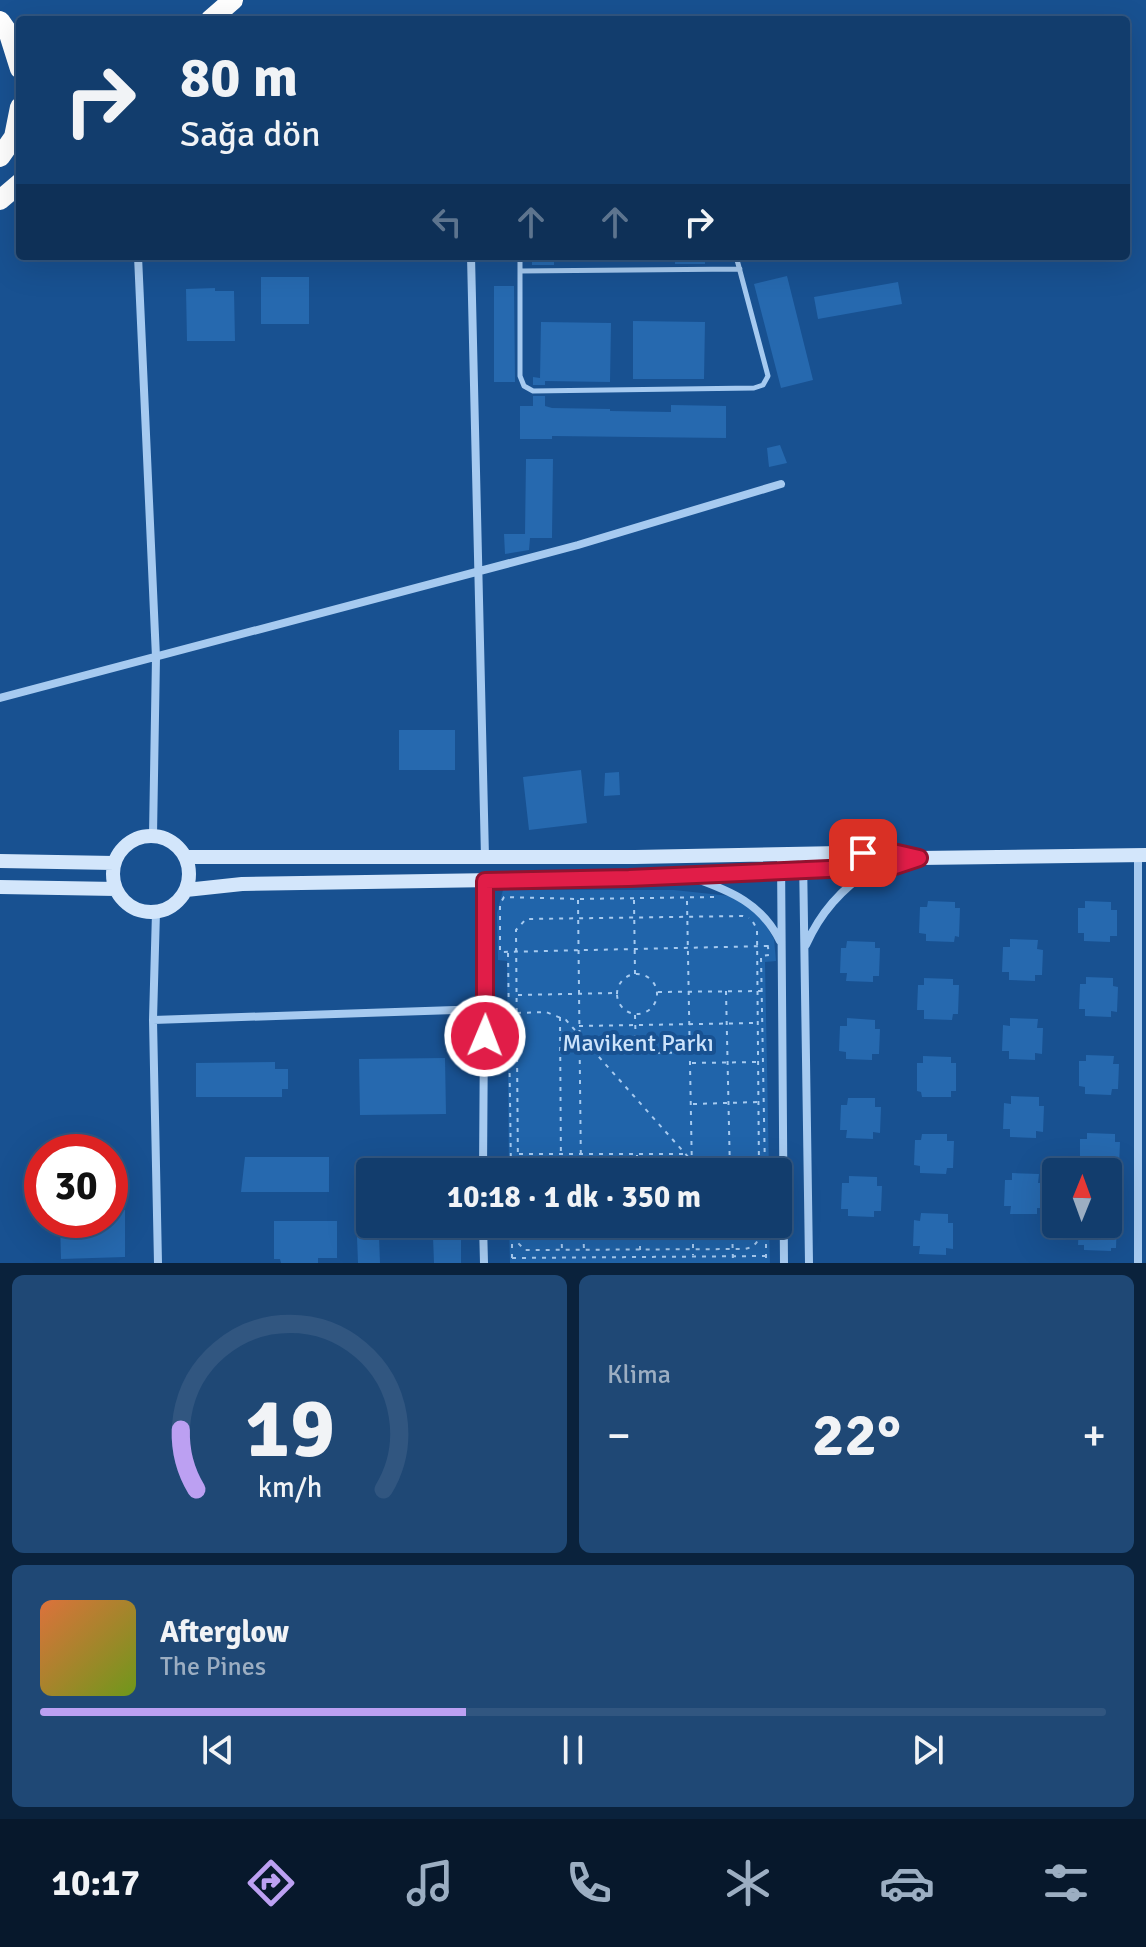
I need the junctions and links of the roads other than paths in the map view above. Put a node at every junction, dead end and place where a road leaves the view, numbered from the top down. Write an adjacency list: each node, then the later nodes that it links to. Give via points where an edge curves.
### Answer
1 (233, 0): 2 (highway)
2 (215, 16)
3 (0, 21): 4 (highway)
4 (16, 56)
5 (16, 127): 6 (highway)
6 (0, 157)
7 (16, 186): 8 (highway)
8 (0, 200)
9 (138, 260): 17 (street)
10 (471, 260): 16 (street)
11 (520, 260): 14 (lane)
12 (737, 260): 13 (lane)
13 (740, 269): 14 (lane); 14 (lane, via 768,376 763,385 533,391 520,376)
14 (520, 271)
15 (781, 484): 16 (street)
16 (478, 572): 17 (street); 22 (street)
17 (156, 657): 18 (street); 19 (street)
18 (0, 698)
19 (153, 835): 21 (main road, via 168,839); 25 (main road, via 131,841)
20 (1142, 856): 23 (main road); 45 (street)
21 (186, 857): 22 (main road); 33 (main road)
22 (485, 858): 26 (main road)
23 (919, 858): 27 (main road, via 893,852); 28 (main road)
24 (0, 861): 25 (main road)
25 (114, 863): 32 (main road)
26 (782, 863): 27 (main road); 29 (main road); 35 (street)
27 (803, 863): 28 (main road); 36 (street)
28 (875, 867): 36 (street, via 838,895)
29 (686, 875): 30 (main road); 35 (street, via 748,902)
30 (485, 881): 33 (main road, via 242,884); 37 (street)
31 (0, 887): 32 (main road)
32 (116, 889): 34 (main road, via 137,910)
33 (186, 890): 34 (main road, via 175,904)
34 (156, 912): 38 (street)
35 (783, 946): 43 (street)
36 (804, 949): 44 (street)
37 (485, 1009): 38 (street); 39 (street)
38 (153, 1020): 41 (street)
39 (483, 1158)
40 (483, 1238): 42 (street)
41 (158, 1263)
42 (484, 1263)
43 (784, 1263)
44 (809, 1263)
45 (1138, 1263)

